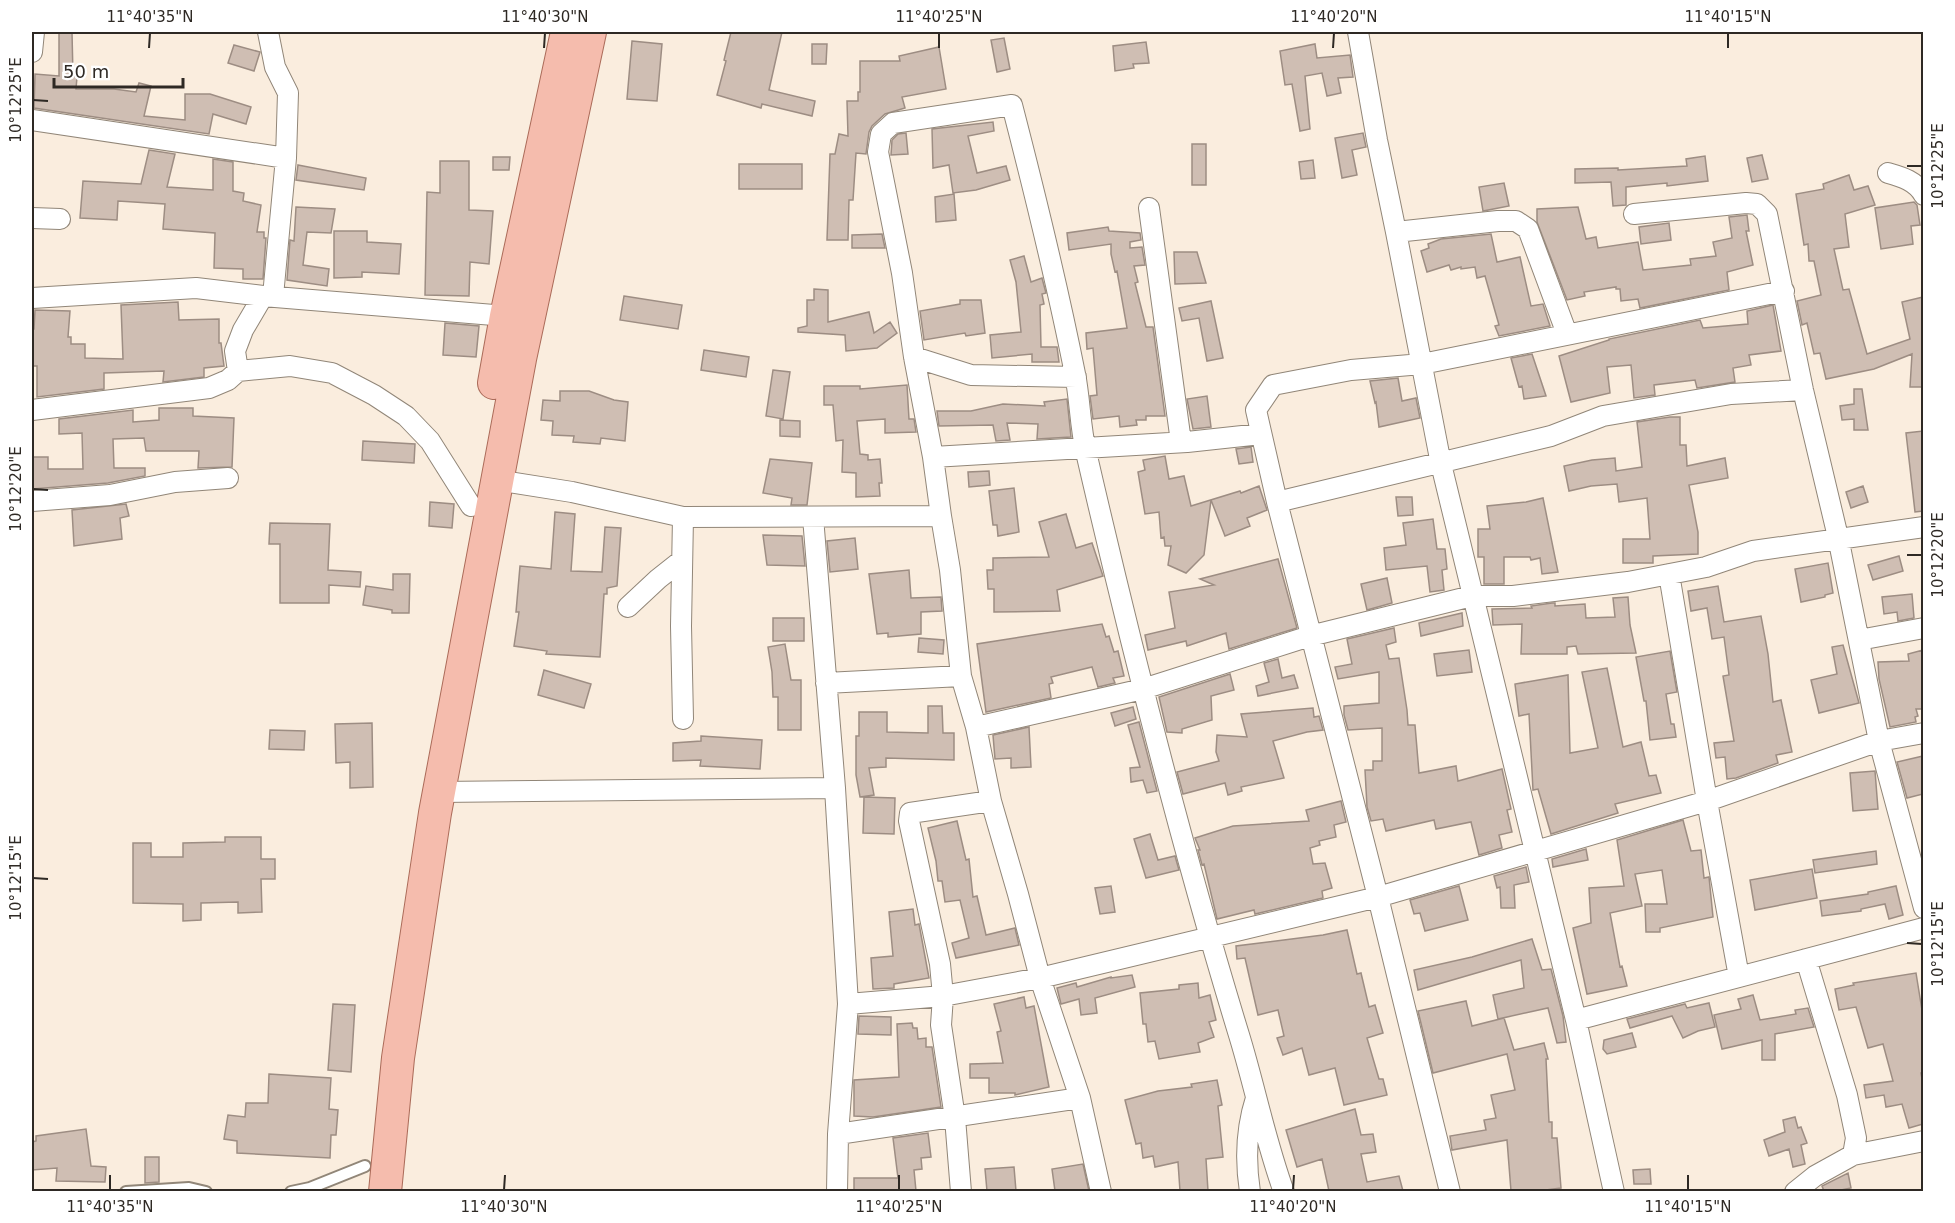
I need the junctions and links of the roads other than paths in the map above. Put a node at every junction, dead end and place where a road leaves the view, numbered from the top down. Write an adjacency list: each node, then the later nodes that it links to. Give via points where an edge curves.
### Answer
1 (34, 32): 6 (street)
2 (268, 32): 8 (street, via 275,67 288,93)
3 (567, 32): 19 (main road)
4 (590, 32): 33 (main road)
5 (1358, 32): 15 (street)
6 (32, 52)
7 (32, 120): 8 (street)
8 (286, 158): 17 (street)
9 (1888, 173): 10 (street, via 1910,180)
10 (1923, 195)
11 (1149, 208): 28 (street)
12 (1634, 214): 16 (street, via 1757,204 1767,214)
13 (32, 218): 14 (street)
14 (60, 219)
15 (1396, 232): 20 (street, via 1516,221 1528,229); 22 (street)
16 (1784, 291): 20 (street); 25 (street)
17 (268, 296): 18 (street, via 196,288); 19 (street); 23 (street, via 243,330 235,351)
18 (32, 298)
19 (506, 316): 36 (main road)
20 (1567, 334): 22 (street)
21 (914, 357): 24 (street, via 971,375); 24 (street, via 878,152 881,134 893,123 1012,105); 30 (street)
22 (1422, 364): 27 (street, via 1351,370 1273,385 1256,410); 31 (street)
23 (238, 371): 26 (street, via 209,388); 36 (street, via 290,366 311,369 332,373 374,394 406,416 430,441)
24 (1076, 377): 29 (street)
25 (1803, 390): 31 (street, via 1731,394 1603,416 1551,436); 41 (street)
26 (32, 410)
27 (1261, 434): 28 (street); 35 (street)
28 (1180, 442): 29 (street)
29 (1085, 447): 30 (street); 51 (street)
30 (933, 457): 37 (street)
31 (1441, 464): 35 (street); 44 (street)
32 (228, 478): 34 (street, via 175,482 110,495)
33 (496, 480): 38 (street); 52 (main road)
34 (32, 501)
35 (1277, 502): 47 (street)
36 (471, 506): 52 (main road)
37 (941, 516): 39 (street); 49 (street)
38 (683, 517): 39 (street); 42 (street)
39 (813, 517): 50 (street)
40 (1923, 527): 41 (street)
41 (1838, 537): 43 (street, via 1753,551 1706,567); 48 (street)
42 (682, 560): 45 (street); 53 (street)
43 (1669, 574): 44 (street, via 1513,596); 60 (street)
44 (1472, 596): 47 (street); 61 (street)
45 (628, 608)
46 (1923, 628): 48 (street)
47 (1310, 636): 51 (street); 62 (street)
48 (1858, 640): 56 (street)
49 (961, 676): 50 (street); 54 (street)
50 (826, 683): 57 (street)
51 (1143, 689): 54 (street); 65 (street)
52 (446, 698): 58 (main road); 78 (main road, via 414,809 376,1055)
53 (683, 719)
54 (976, 728): 59 (street)
55 (1923, 733): 56 (street)
56 (1879, 741): 60 (street); 63 (street)
57 (835, 788): 58 (street); 70 (street)
58 (439, 792): 82 (main road, via 398,1058)
59 (991, 801): 68 (street); 69 (street, via 910,813)
60 (1707, 801): 61 (street); 67 (street)
61 (1534, 850): 62 (street); 71 (street)
62 (1378, 897): 65 (street); 88 (street)
63 (1923, 908)
64 (1923, 928): 66 (street)
65 (1209, 936): 68 (street); 73 (street)
66 (1806, 959): 67 (street); 77 (street, via 1848,1095 1856,1138)
67 (1739, 977): 71 (street)
68 (1041, 978): 69 (street); 72 (street)
69 (943, 996): 70 (street); 74 (street, via 941,1025)
70 (848, 1004): 75 (street)
71 (1576, 1020): 89 (street)
72 (1080, 1098): 74 (street); 85 (street)
73 (1256, 1098): 86 (street, via 1247,1142); 87 (street)
74 (955, 1118): 75 (street); 84 (street)
75 (838, 1134): 83 (street)
76 (1923, 1141): 77 (street)
77 (1853, 1155): 90 (street)
78 (364, 1179): 81 (lane)
79 (126, 1191): 80 (lane)
80 (206, 1191)
81 (293, 1191)
82 (385, 1191)
83 (837, 1191)
84 (961, 1191)
85 (1101, 1191)
86 (1250, 1191)
87 (1284, 1191)
88 (1450, 1191)
89 (1614, 1191)
90 (1795, 1191)

